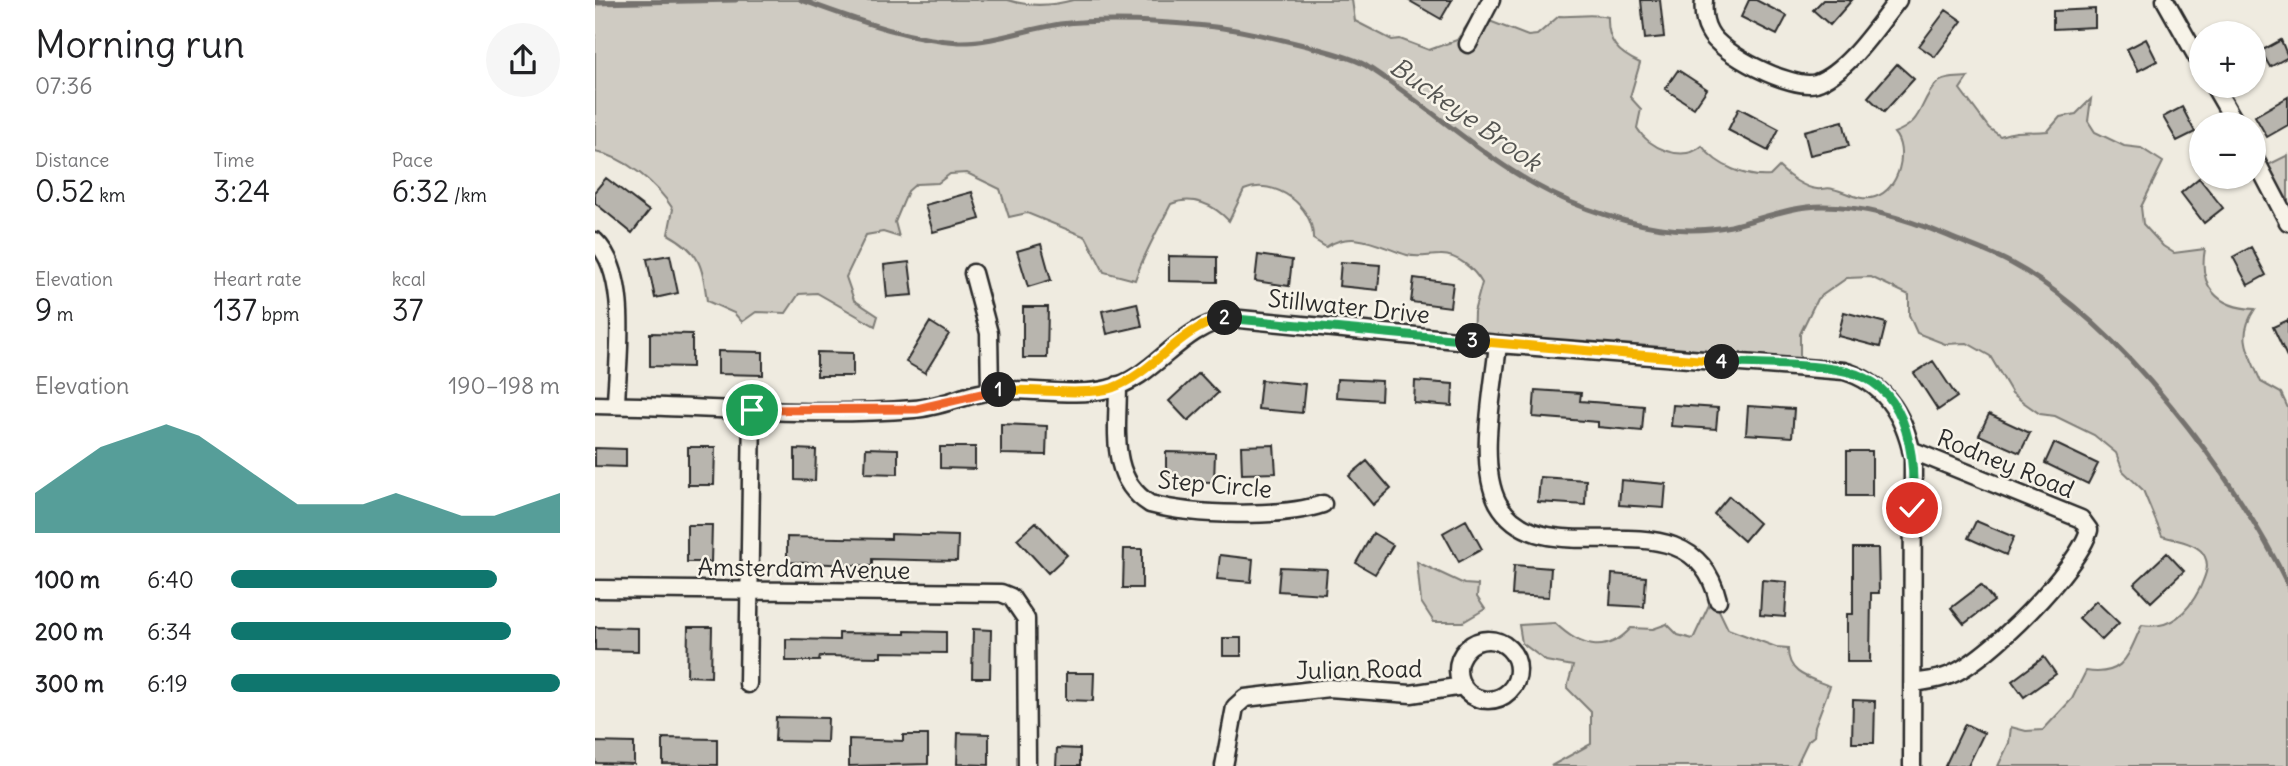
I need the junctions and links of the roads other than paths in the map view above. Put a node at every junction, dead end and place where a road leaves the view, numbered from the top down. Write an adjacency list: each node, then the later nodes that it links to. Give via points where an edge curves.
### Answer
1 (1491, 0): 6 (street)
2 (1704, 0): 3 (street, via 1709,33 1724,47 1777,77 1806,85 1828,77 1844,64)
3 (1898, 0)
4 (2165, 0): 5 (street)
5 (2189, 43)
6 (1468, 44)
7 (2266, 180): 8 (street)
8 (2288, 222)
9 (595, 241): 15 (street, via 616,282)
10 (973, 273): 13 (street, via 989,333)
11 (1499, 344): 12 (street, Stillwater Drive, via 1230,317 1196,328 1158,362); 17 (street, Stillwater Drive, via 1845,371 1865,378 1886,395 1898,412); 21 (street, via 1488,464 1498,502 1511,519 1526,529 1564,537 1654,540 1682,548 1706,568)
12 (1118, 385): 13 (street, Stillwater Drive, via 1088,391); 18 (street, Step Circle, via 1120,467 1124,481 1150,505 1268,513)
13 (991, 391): 16 (street, Stillwater Drive, via 917,409)
14 (595, 405): 15 (street, Stillwater Drive)
15 (616, 405): 16 (street, Stillwater Drive)
16 (752, 410): 20 (street)
17 (1911, 450): 22 (street, Stillwater Drive); 22 (street, Rodney Road, via 2081,519 2088,530 2081,551 2054,586 1989,647 1949,676)
18 (1323, 504)
19 (595, 589): 20 (street, Amsterdam Avenue)
20 (750, 590): 23 (street); 25 (street, Amsterdam Avenue, via 1001,593 1011,597 1026,619)
21 (1718, 600)
22 (1913, 683): 27 (street)
23 (748, 684)
24 (1463, 686): 26 (street, Julian Road, via 1412,694 1329,688 1245,698 1235,707)
25 (1027, 766)
26 (1224, 766)
27 (1912, 766)

